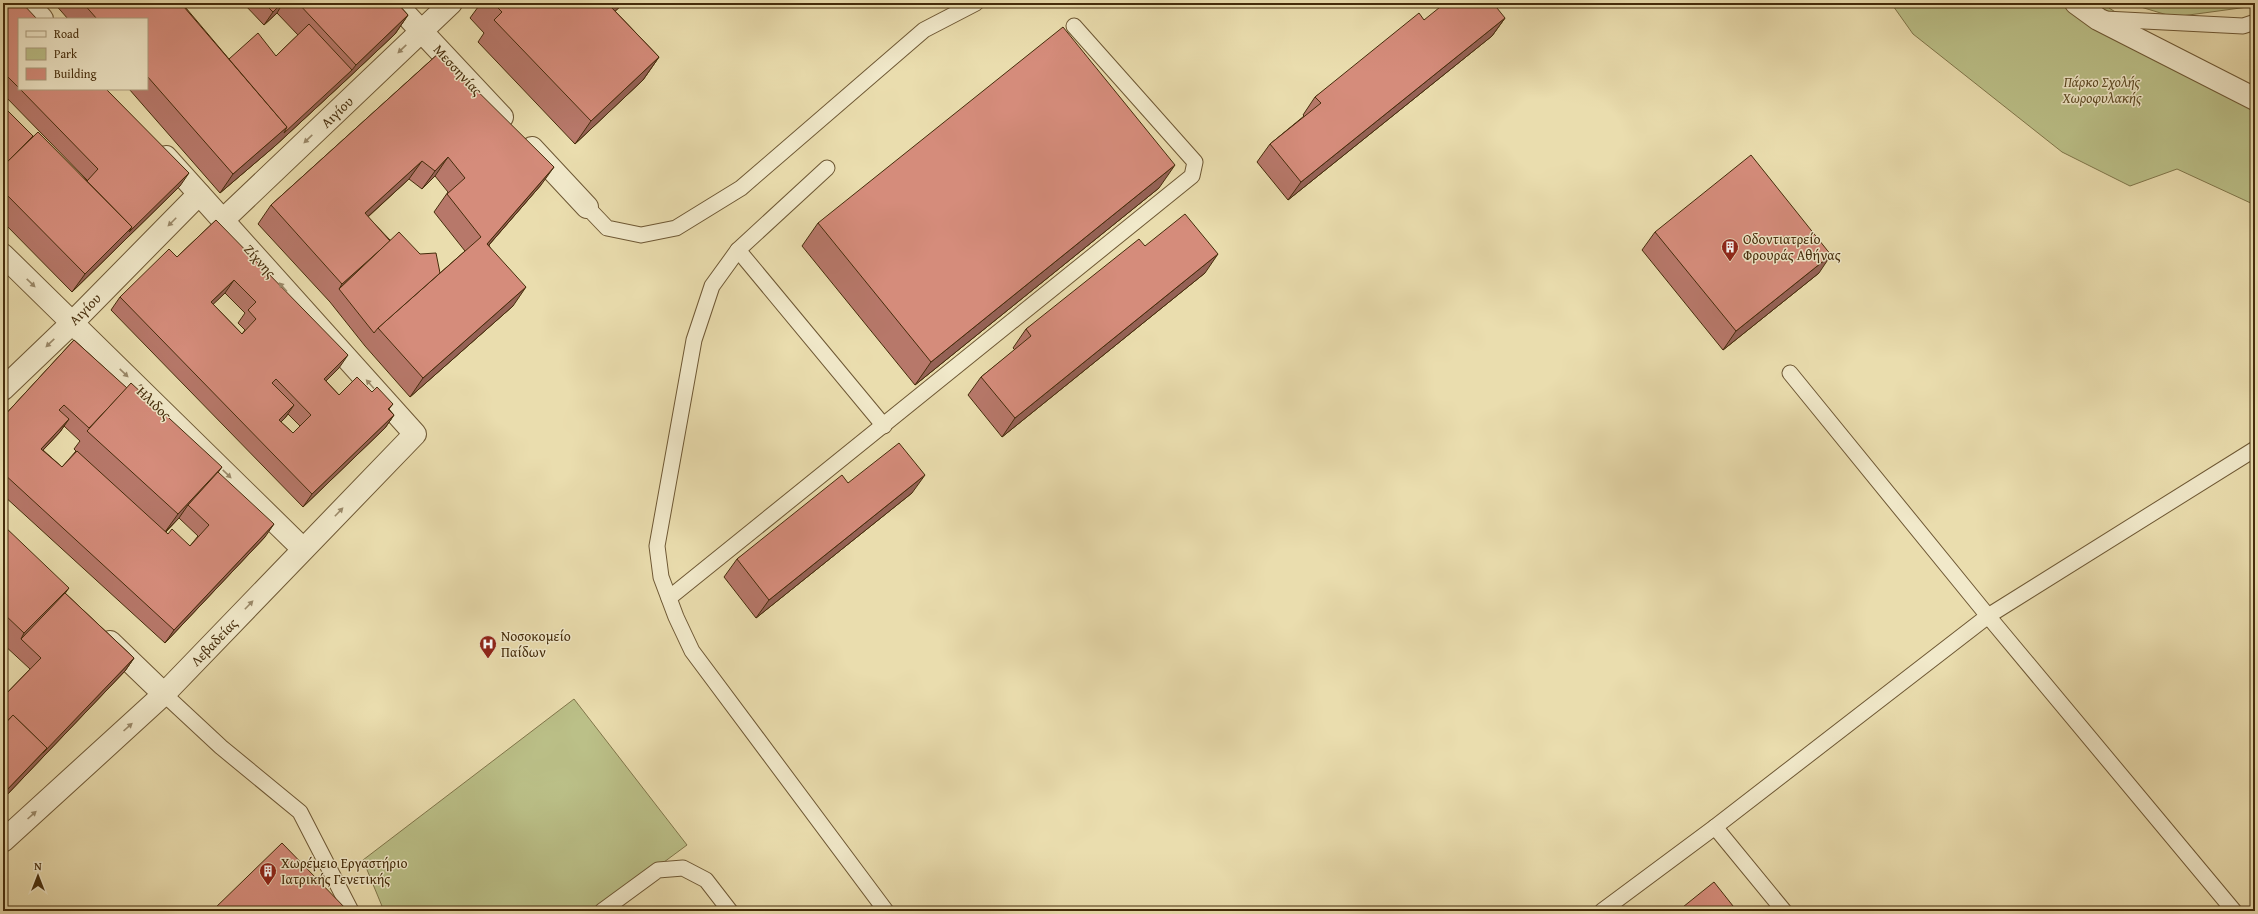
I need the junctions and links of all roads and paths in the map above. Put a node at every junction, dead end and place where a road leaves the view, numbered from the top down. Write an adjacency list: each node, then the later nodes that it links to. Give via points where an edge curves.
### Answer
1 (28, 3): 6 (street)
2 (395, 3): 10 (street, Μεσσηνίας)
3 (451, 3): 10 (street, Αιγίου)
4 (976, 3): 15 (lane, via 924,30 741,188 676,228 642,234 607,228)
5 (2076, 3): 7 (street)
6 (41, 18)
7 (2098, 19): 8 (lane, via 2243,26); 11 (street)
8 (2255, 22)
9 (1074, 26): 22 (lane, via 1195,162 1192,176)
10 (421, 31): 15 (street, Μεσσηνίας); 16 (street, Αιγίου, one-way to 16)
11 (2255, 99)
12 (152, 141): 14 (street, Ζίχνης)
13 (827, 168): 17 (lane)
14 (199, 194): 16 (street, Ζίχνης); 19 (street, Αιγίου, one-way to 19)
15 (587, 207)
16 (223, 220): 23 (street, Ζίχνης, one-way to 16)
17 (738, 250): 22 (lane); 26 (lane, via 712,286 694,340 657,546 661,577)
18 (3, 255): 19 (street, Ήλιδος, one-way to 19)
19 (72, 323): 21 (street, Αιγίου, one-way to 21); 25 (street, Ήλιδος, one-way to 25)
20 (1790, 373): 27 (lane)
21 (3, 389)
22 (884, 426): 26 (lane)
23 (415, 434): 25 (street, Λεβαδείας, one-way to 23)
24 (2255, 449): 27 (lane)
25 (303, 549): 29 (street, Λεβαδείας, one-way to 25)
26 (669, 598): 35 (lane, via 692,651)
27 (1988, 616): 30 (lane); 38 (lane)
28 (97, 630): 29 (street)
29 (164, 694): 31 (street, Λεβαδείας, one-way to 29); 32 (lane, via 221,747 300,812)
30 (1715, 827): 36 (lane); 37 (lane)
31 (3, 841)
32 (351, 911)
33 (602, 911): 34 (lane, via 658,870 683,868 706,880)
34 (730, 911)
35 (886, 911)
36 (1602, 911)
37 (1784, 911)
38 (2234, 911)

